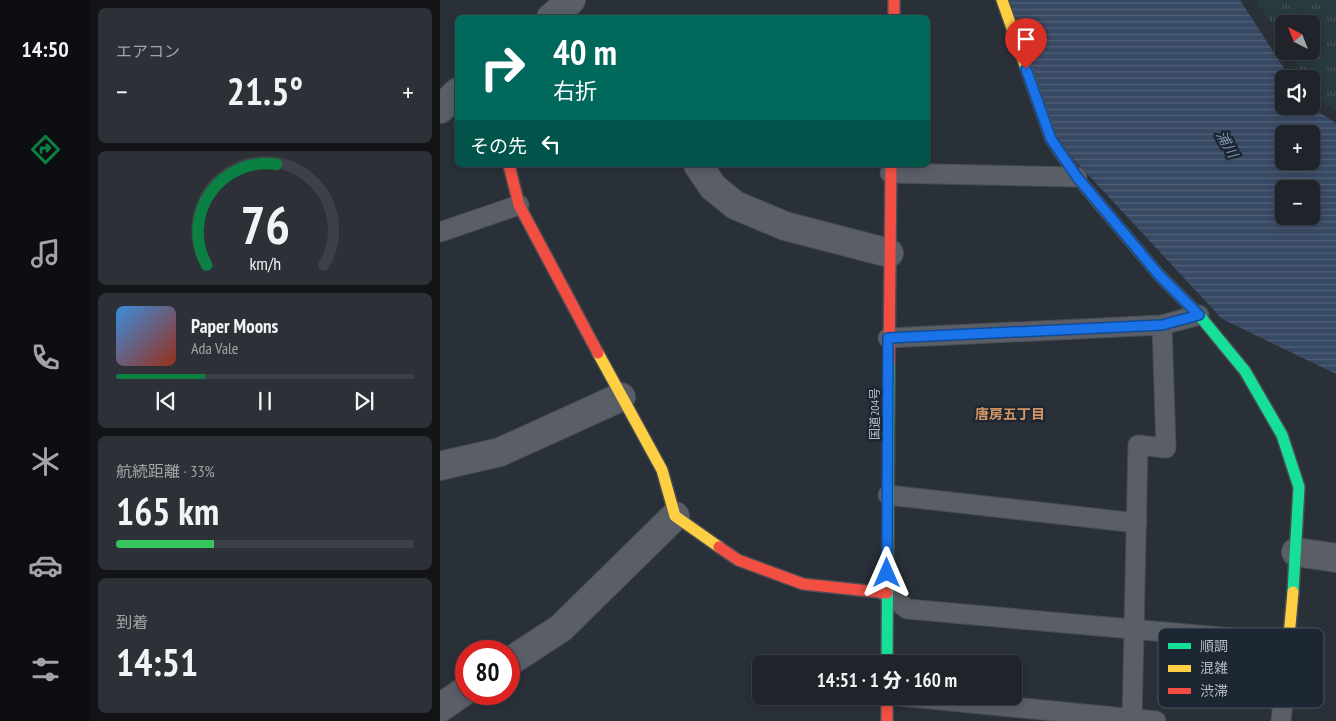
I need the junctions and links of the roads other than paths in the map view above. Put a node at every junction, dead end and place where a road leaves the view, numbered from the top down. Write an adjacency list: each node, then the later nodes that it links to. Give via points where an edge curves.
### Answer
1 (894, 0): 3 (main road)
2 (1002, 0): 9 (main road, via 1051,139)
3 (894, 15)
4 (455, 95): 5 (street)
5 (440, 109)
6 (510, 167): 10 (main road)
7 (699, 167): 12 (street, via 713,187 735,205 785,226)
8 (890, 169): 9 (lane); 12 (main road, 国道204号)
9 (1077, 177): 13 (main road, via 1159,275)
10 (519, 205): 11 (lane); 16 (main road)
11 (440, 232)
12 (889, 253): 15 (main road, 国道204号)
13 (1199, 315): 14 (lane); 21 (main road, via 1245,371 1282,435 1299,487)
14 (1162, 325): 15 (lane); 20 (lane, via 1166,448 1138,444)
15 (888, 338): 18 (main road, 国道204号)
16 (621, 397): 17 (street, via 500,452); 19 (main road, via 662,470)
17 (440, 466)
18 (888, 495): 20 (lane); 23 (main road, 国道204号)
19 (675, 516): 23 (main road, via 738,560 803,584); 27 (street, via 561,628)
20 (1137, 523): 25 (lane)
21 (1296, 552): 22 (street); 24 (main road)
22 (1336, 558)
23 (887, 593): 25 (lane, via 908,609); 28 (main road, 国道204号)
24 (1289, 628)
25 (1134, 629): 26 (lane); 32 (lane)
26 (1158, 631)
27 (520, 655)
28 (887, 655)
29 (887, 705): 33 (main road)
30 (986, 705): 32 (lane)
31 (1283, 708): 35 (lane)
32 (1132, 720): 34 (lane)
33 (887, 721)
34 (1156, 721)
35 (1282, 721)

